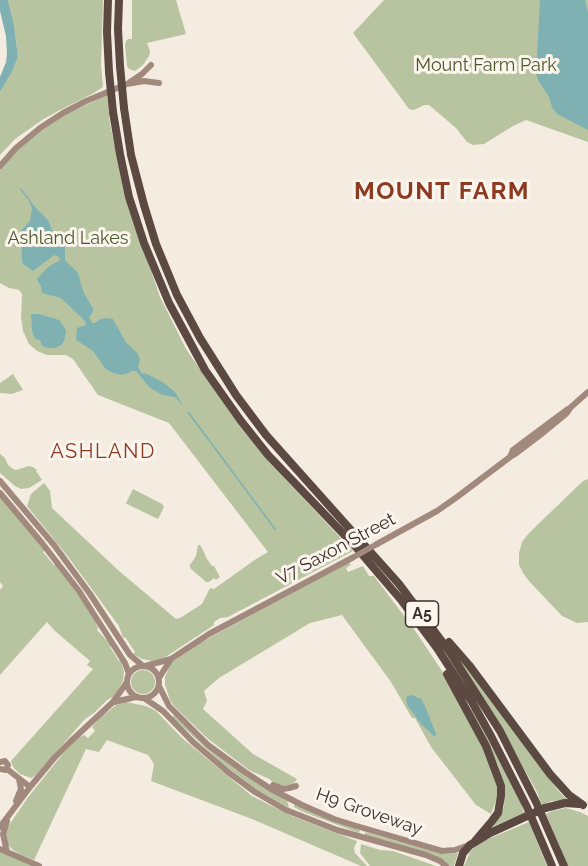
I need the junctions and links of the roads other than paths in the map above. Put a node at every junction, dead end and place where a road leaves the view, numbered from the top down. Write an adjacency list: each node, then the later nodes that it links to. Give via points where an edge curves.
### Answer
1 (108, 0): 10 (highway, A5, bridge, via 109,72 120,154 144,243 169,303 215,386 268,455 354,544)
2 (119, 0): 11 (highway, A5, bridge, via 120,66 131,155 156,244 177,295 225,379 266,435)
3 (151, 65): 5 (street)
4 (159, 83): 5 (street)
5 (127, 84): 6 (street, via 63,113 16,148)
6 (0, 166)
7 (588, 392): 12 (street, V7 Saxon Street, bridge, via 524,448 437,511 209,634)
8 (0, 481): 13 (street, via 65,558 130,655)
9 (0, 493): 14 (street, via 79,591)
10 (402, 601): 32 (highway, via 450,678 498,775 498,813); 38 (highway, A5, via 472,702 527,807)
11 (412, 601): 28 (highway, via 469,665 550,774); 39 (highway, A5, via 500,731)
12 (171, 659): 13 (street, V7 Saxon Street); 15 (street, V7 Saxon Street)
13 (144, 666): 14 (street); 15 (street, via 154,670)
14 (129, 674): 16 (street)
15 (159, 678): 17 (street)
16 (127, 682): 18 (street, via 130,691); 19 (street)
17 (159, 686): 18 (street, via 154,695); 20 (street, H9 Groveway)
18 (140, 698): 19 (street); 20 (street, H9 Groveway)
19 (113, 702): 26 (street)
20 (166, 708): 23 (street, H9 Groveway); 30 (street, H9 Groveway, via 176,724 228,772 286,810)
21 (0, 762): 22 (street, via 4,760 9,765)
22 (4, 769): 24 (street)
23 (245, 772): 25 (street, via 283,789); 27 (street, H9 Groveway)
24 (19, 779): 26 (street); 29 (street, via 21,789)
25 (296, 786)
26 (30, 787): 29 (street)
27 (290, 799): 30 (street, via 292,808); 32 (street, H9 Groveway, via 353,825 442,851)
28 (586, 807): 32 (highway, bridge, via 565,803 545,808)
29 (10, 813): 31 (street); 34 (street, via 3,834)
30 (315, 822): 36 (street, H9 Groveway, via 426,855)
31 (0, 828)
32 (472, 843): 37 (highway)
33 (0, 849): 34 (street)
34 (7, 852): 35 (street)
35 (39, 866)
36 (446, 866)
37 (459, 866)
38 (552, 866)
39 (564, 866)

